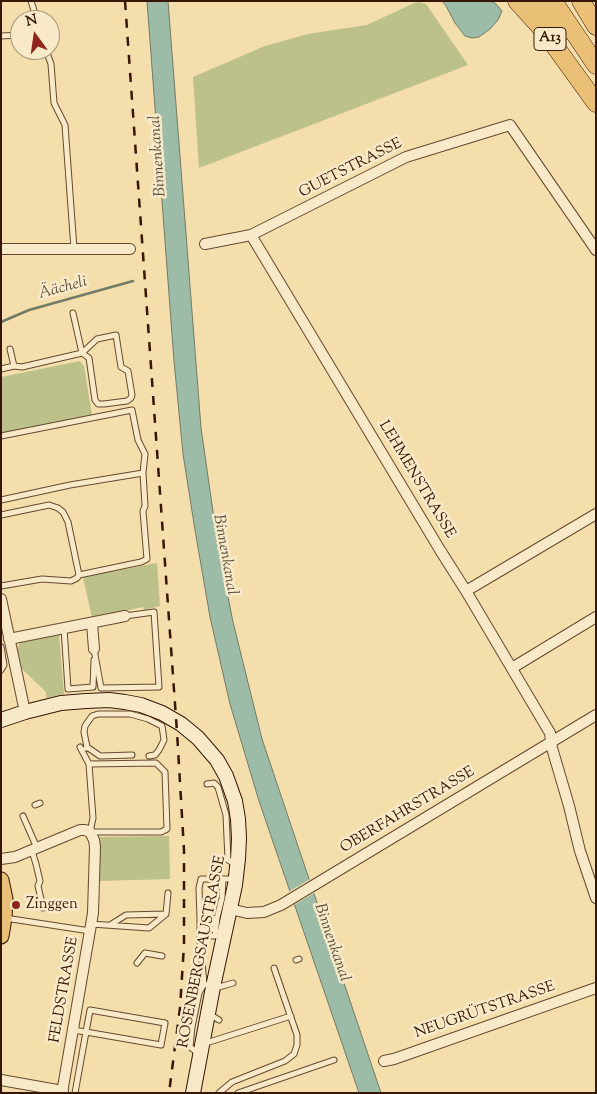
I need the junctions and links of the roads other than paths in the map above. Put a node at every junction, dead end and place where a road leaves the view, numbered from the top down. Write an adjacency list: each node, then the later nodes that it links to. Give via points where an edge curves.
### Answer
1 (517, 1): 9 (highway, A13)
2 (537, 1): 8 (highway, A13)
3 (553, 1): 7 (highway, A13)
4 (581, 1): 5 (highway)
5 (596, 26)
6 (50, 60): 13 (lane, via 54,103 65,125)
7 (596, 65)
8 (596, 88)
9 (596, 103)
10 (252, 235): 11 (street, GUETSTRASSE); 15 (street, GUETSTRASSE, via 406,156 510,125); 28 (street, LEHMENSTRASSE)
11 (205, 244)
12 (1, 249): 13 (street)
13 (74, 249): 14 (street)
14 (130, 249)
15 (596, 250)
16 (72, 313): 18 (lane)
17 (10, 349): 19 (lane)
18 (82, 353): 18 (lane, via 96,339 116,335 121,367 128,371 131,398 98,404 89,358); 19 (lane)
19 (14, 366): 20 (lane)
20 (1, 369)
21 (1, 436): 22 (lane, via 132,410 138,440 145,454)
22 (143, 473): 23 (lane); 26 (lane, via 147,559)
23 (1, 500)
24 (596, 514): 28 (street)
25 (1, 515): 26 (lane, via 50,505 58,508 68,522)
26 (79, 575): 27 (lane, via 71,581 42,578 22,585)
27 (1, 586)
28 (466, 591): 37 (street, LEHMENSTRASSE)
29 (1, 600): 34 (street)
30 (125, 616): 32 (street); 36 (lane, via 154,612 159,687 101,688)
31 (596, 617): 37 (street)
32 (92, 623): 33 (street); 36 (street)
33 (64, 628): 34 (street); 36 (lane, via 68,689 93,687)
34 (6, 635): 39 (street)
35 (1, 647): 38 (lane, via 4,665)
36 (94, 649)
37 (512, 668): 42 (street, LEHMENSTRASSE, via 550,733)
38 (1, 670)
39 (25, 712): 41 (street, ROSENBERGSAUSTRASSE); 52 (street, ROSENBERGSAUSTRASSE, via 61,704 109,700 146,707 181,724 217,760 235,801 239,838)
40 (596, 715): 42 (street, OBERFAHRSTRASSE)
41 (1, 720)
42 (551, 742): 55 (street, LEHMENSTRASSE); 57 (street, OBERFAHRSTRASSE, via 281,905 264,912)
43 (88, 747): 44 (lane, via 100,756); 45 (lane, via 85,726 92,716 130,714 162,726 164,740 160,750); 46 (lane, FELDSTRASSE, via 81,749)
44 (132, 756)
45 (149, 756)
46 (89, 764): 49 (lane, FELDSTRASSE, via 93,818); 49 (lane, via 156,762 165,772 167,829 160,832)
47 (207, 784): 52 (lane, via 218,787 226,814 228,860)
48 (23, 816): 50 (lane)
49 (90, 832): 50 (street, via 80,830); 62 (street, FELDSTRASSE, via 95,847)
50 (35, 850): 51 (street); 56 (lane)
51 (1, 859)
52 (232, 874): 57 (street, ROSENBERGSAUSTRASSE); 60 (lane); 63 (lane, via 201,879)
53 (1, 880): 59 (main road)
54 (168, 893): 58 (lane)
55 (596, 898)
56 (43, 908)
57 (230, 909): 69 (street, ROSENBERGSAUSTRASSE)
58 (166, 914): 61 (lane, via 126,915); 61 (lane, via 150,928)
59 (4, 918): 62 (lane); 64 (main road)
60 (216, 923): 63 (lane); 63 (lane, via 215,936)
61 (110, 925): 62 (lane)
62 (91, 928): 72 (street, FELDSTRASSE, via 89,956)
63 (200, 928): 69 (lane)
64 (1, 936)
65 (162, 956): 66 (lane, via 145,953)
66 (137, 963)
67 (274, 968): 71 (lane)
68 (233, 983): 69 (lane)
69 (209, 985): 74 (street, ROSENBERGSAUSTRASSE, via 214,1016); 74 (lane, via 199,993 192,1027 190,1047)
70 (596, 988): 76 (street, NEUGRÜTSTRASSE)
71 (291, 1016): 74 (lane); 82 (lane, via 297,1035 294,1054 232,1082)
72 (73, 1030): 73 (lane); 79 (street, FELDSTRASSE)
73 (86, 1032): 73 (lane, via 161,1046 165,1023 90,1010); 80 (lane)
74 (201, 1049): 81 (street, ROSENBERGSAUSTRASSE)
75 (334, 1060): 83 (lane)
76 (384, 1060)
77 (1, 1080): 78 (street)
78 (27, 1089): 79 (street)
79 (62, 1092): 80 (lane)
80 (74, 1093)
81 (193, 1093)
82 (219, 1093)
83 (238, 1093)

